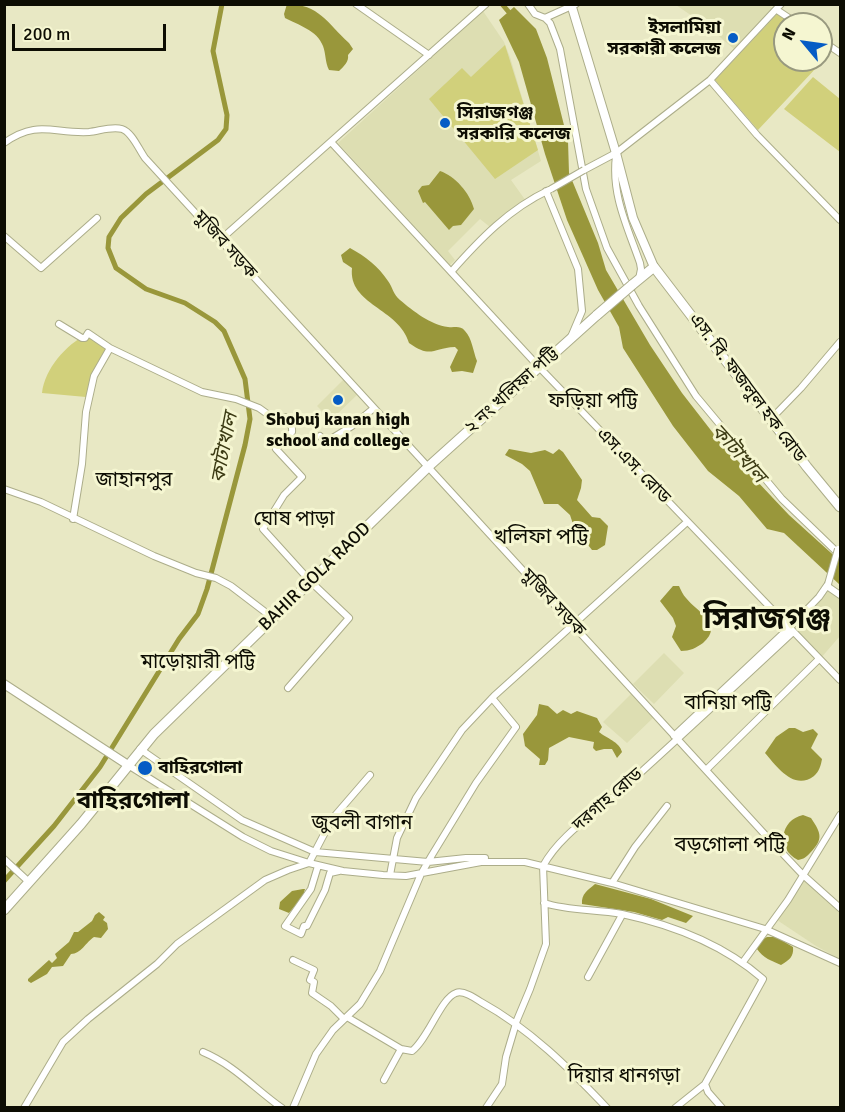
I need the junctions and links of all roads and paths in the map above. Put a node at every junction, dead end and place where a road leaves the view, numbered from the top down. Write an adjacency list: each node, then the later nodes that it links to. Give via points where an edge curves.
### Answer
1 (356, 4): 7 (street)
2 (486, 4): 7 (street)
3 (528, 4): 6 (street, via 535,14)
4 (573, 5): 6 (street); 11 (street)
5 (779, 7): 8 (street)
6 (545, 18): 35 (street, via 560,49 586,189 602,239 616,266 696,396 782,499)
7 (429, 55): 9 (street)
8 (710, 80): 11 (street); 15 (street)
9 (331, 142): 18 (street); 20 (street, এস.এস. রোড)
10 (4, 143): 18 (street, মুজিব সড়ক, via 34,129 120,129 130,135 145,158)
11 (616, 153): 12 (street, bridge); 14 (street); 16 (street, via 615,187)
12 (548, 190): 20 (street, via 489,231); 23 (street, via 578,269 582,311)
13 (97, 218): 17 (street, via 41,268)
14 (633, 218): 16 (street); 19 (street)
15 (840, 220)
16 (625, 222): 21 (street, via 640,263)
17 (4, 237)
18 (220, 240): 27 (street, মুজিব সড়ক)
19 (654, 267): 21 (main road, ২ নং খলিফা পট্টি); 28 (main road, এস. বি. ফজলুল হক রোড)
20 (451, 272): 26 (street, এস.এস. রোড)
21 (636, 283): 23 (main road, ২ নং খলিফা পট্টি, bridge)
22 (59, 324): 25 (street, via 82,338 88,333)
23 (571, 338): 26 (main road, ২ নং খলিফা পট্টি)
24 (840, 342): 28 (street)
25 (111, 348): 33 (street, via 94,376 86,412); 36 (street, via 202,392 236,399 273,418 285,417 292,432 276,449 302,477 262,529)
26 (538, 367): 30 (main road, ২ নং খলিফা পট্টি); 34 (street, এস.এস. রোড)
27 (374, 408): 29 (street, via 326,442); 30 (street, মুজিব সড়ক)
28 (770, 420): 32 (main road, এস. বি. ফজলুল হক রোড)
29 (321, 436)
30 (428, 467): 36 (main road, BAHIR GOLA RAOD); 40 (street, মুজিব সড়ক)
31 (4, 489): 33 (street)
32 (840, 507)
33 (73, 519): 39 (street, via 154,556 216,578)
34 (687, 522): 40 (street); 41 (street, এস.এস. রোড)
35 (840, 549): 37 (street, bridge)
36 (311, 582): 39 (main road, BAHIR GOLA RAOD); 45 (street, via 349,618)
37 (827, 585): 38 (street); 41 (street, দরগাহ রোড)
38 (840, 595)
39 (273, 618): 48 (main road, BAHIR GOLA RAOD)
40 (573, 625): 46 (street); 47 (street, মুজিব সড়ক)
41 (791, 630): 42 (street, এস.এস. রোড); 47 (street, দরগাহ রোড)
42 (819, 658): 43 (street, এস.এস. রোড); 50 (street)
43 (840, 680)
44 (4, 684): 49 (street)
45 (288, 688)
46 (492, 698): 55 (street, via 462,730 416,798 397,838); 58 (street, via 516,727)
47 (676, 738): 50 (street, মুজিব সড়ক); 61 (street, দরগাহ রোড, via 572,831)
48 (140, 749): 49 (main road, BAHIR GOLA RAOD); 54 (street, via 242,820)
49 (125, 764): 59 (street, via 243,837); 66 (main road, BAHIR GOLA RAOD, via 81,824)
50 (706, 770): 64 (street, মুজিব সড়ক)
51 (370, 775): 54 (street, via 332,819)
52 (667, 806): 67 (street)
53 (840, 815): 64 (street)
54 (315, 852): 55 (street); 59 (street)
55 (393, 859): 58 (street); 65 (street)
56 (7, 861): 66 (street)
57 (501, 861): 58 (street, via 466,858); 61 (street); 63 (street, via 461,864)
58 (428, 862): 63 (street)
59 (309, 863): 60 (street); 83 (street, via 265,880 177,944 88,1019 63,1042)
60 (318, 866): 62 (street); 62 (street, via 310,889 285,926 301,934 321,900 330,873)
61 (543, 866): 67 (street); 68 (street)
62 (343, 871): 65 (street)
63 (421, 874): 65 (street); 77 (street, via 380,971 364,999)
64 (802, 874): 69 (street, মুজিব সড়ক); 72 (street)
65 (390, 875)
66 (27, 880): 70 (main road, BAHIR GOLA RAOD)
67 (612, 883): 72 (street)
68 (544, 903): 71 (street); 78 (street, via 546,944)
69 (840, 908)
70 (4, 910)
71 (622, 915): 74 (street, via 682,932); 76 (street)
72 (765, 929): 74 (street); 75 (street)
73 (293, 960): 77 (street, via 314,970 310,980 314,982 312,993)
74 (743, 962): 82 (street, via 763,979)
75 (839, 963)
76 (588, 977)
77 (345, 1018): 79 (street); 85 (street, via 316,1054)
78 (516, 1022): 79 (street, via 459,992 453,994 416,1049); 86 (street, via 502,1084); 87 (street)
79 (401, 1049): 81 (street)
80 (203, 1052): 84 (street, via 243,1076)
81 (384, 1080)
82 (705, 1084): 88 (street); 89 (street)
83 (24, 1107)
84 (282, 1107)
85 (293, 1107)
86 (486, 1107)
87 (607, 1107)
88 (675, 1107)
89 (722, 1107)

